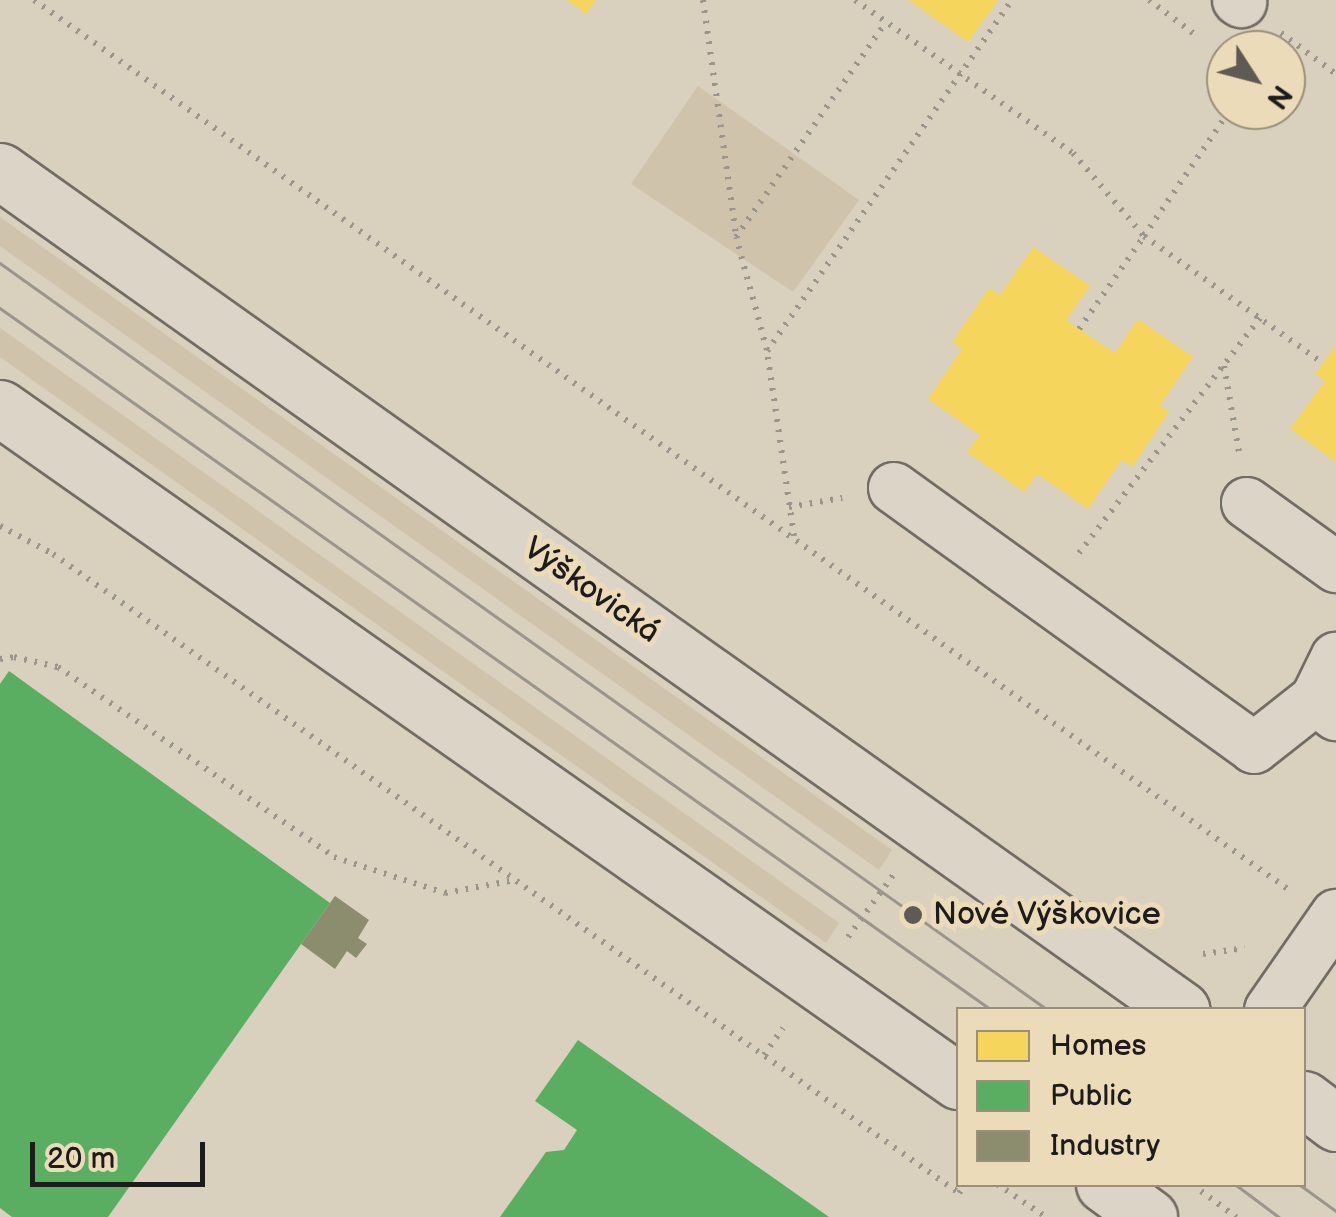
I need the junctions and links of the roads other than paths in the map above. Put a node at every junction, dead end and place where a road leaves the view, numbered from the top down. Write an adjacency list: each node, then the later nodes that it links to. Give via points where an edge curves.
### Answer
1 (0, 170): 8 (street, Výškovická)
2 (0, 408): 10 (street)
3 (894, 488): 6 (street, via 1254,748)
4 (1247, 502): 5 (street)
5 (1336, 567)
6 (1329, 691)
7 (1334, 918): 9 (street)
8 (1178, 1007)
9 (1272, 1007)
10 (956, 1080)
11 (1306, 1100): 12 (street)
12 (1336, 1123)
13 (1108, 1187): 14 (street)
14 (1149, 1217)

